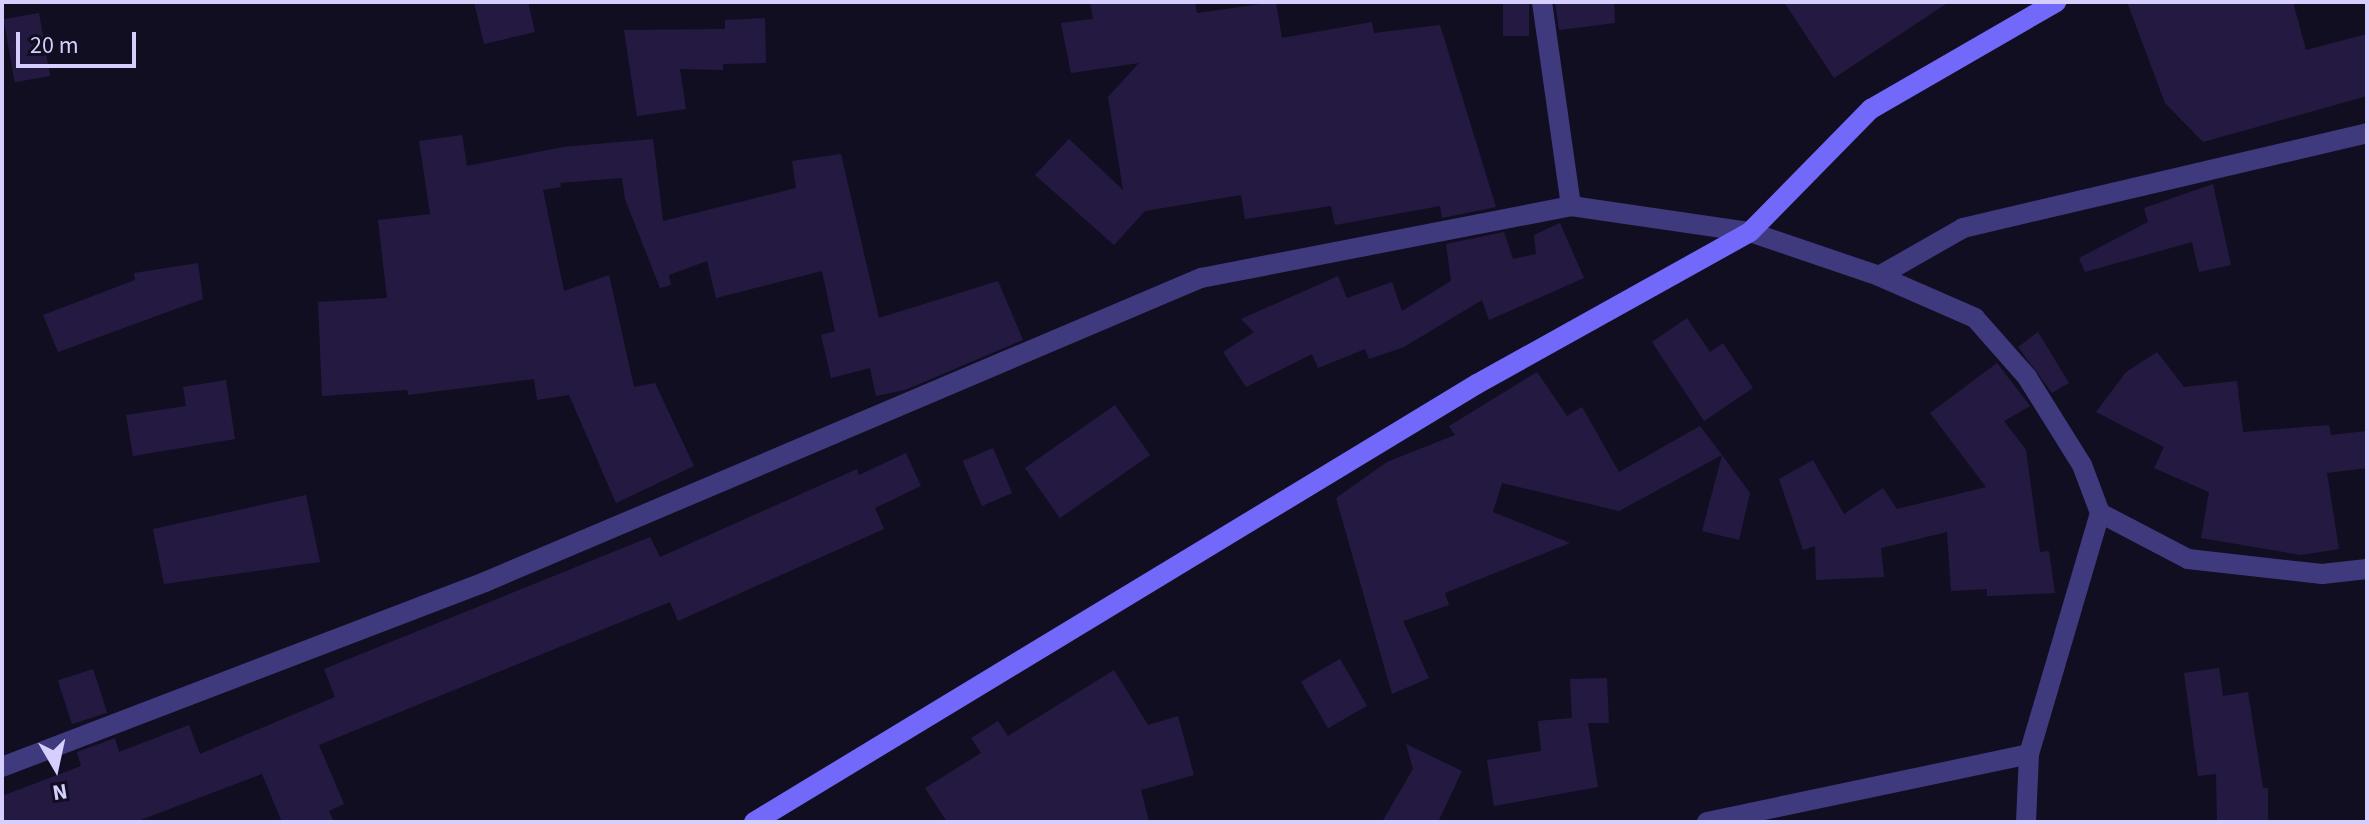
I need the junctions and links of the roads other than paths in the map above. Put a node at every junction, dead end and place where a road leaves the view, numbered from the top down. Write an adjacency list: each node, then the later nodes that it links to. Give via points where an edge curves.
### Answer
1 (1542, 2): 4 (street)
2 (2056, 2): 5 (main road, via 1871,109)
3 (2367, 133): 6 (street, via 1963,228)
4 (1571, 206): 5 (street); 10 (street, via 1201,278 485,582)
5 (1750, 232): 6 (street); 11 (main road, via 1477,384)
6 (1879, 276): 7 (street, via 1975,318 2027,377 2082,465)
7 (2100, 513): 8 (street, via 2188,559 2322,574); 9 (street)
8 (2367, 569)
9 (2029, 754): 12 (street, via 1833,791); 13 (street)
10 (2, 767)
11 (754, 822)
12 (1707, 822)
13 (2026, 822)

